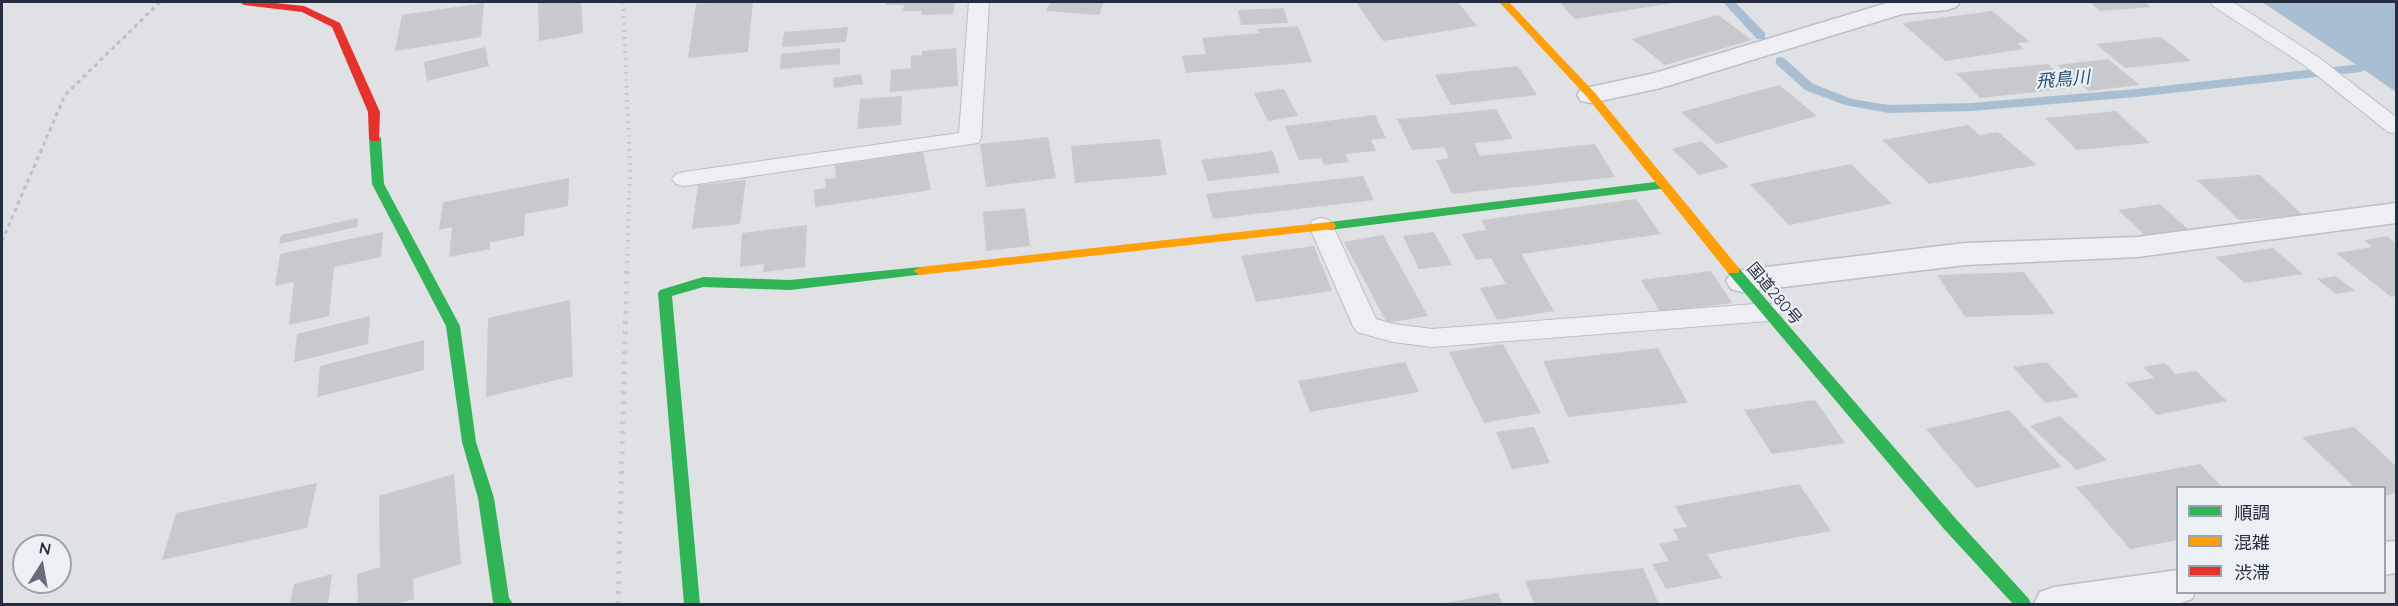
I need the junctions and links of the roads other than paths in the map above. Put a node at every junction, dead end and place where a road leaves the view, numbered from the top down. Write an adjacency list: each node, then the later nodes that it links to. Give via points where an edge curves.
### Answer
1 (244, 2): 6 (main road)
2 (979, 2): 10 (lane, via 970,138)
3 (1504, 2): 8 (main road, 国道280号)
4 (1947, 2): 7 (street)
5 (2220, 2): 9 (lane, via 2312,61)
6 (275, 3): 17 (main road, via 304,9 336,25 374,112 378,184 453,326 469,442 491,521)
7 (1895, 4): 8 (street, via 1661,80)
8 (1591, 95): 11 (main road, 国道280号)
9 (2397, 127)
10 (684, 179)
11 (1664, 185): 13 (main road); 14 (main road, 国道280号)
12 (2397, 213): 14 (street, via 2137,247 1965,254)
13 (1321, 225): 15 (lane, via 1366,327 1393,333 1432,338); 18 (main road, via 1198,242 790,285 703,282 666,293)
14 (1742, 282): 15 (main road, 国道280号)
15 (1768, 312): 19 (main road, 国道280号)
16 (2176, 587): 20 (street)
17 (498, 604)
18 (692, 604)
19 (2024, 604)
20 (2054, 604)

